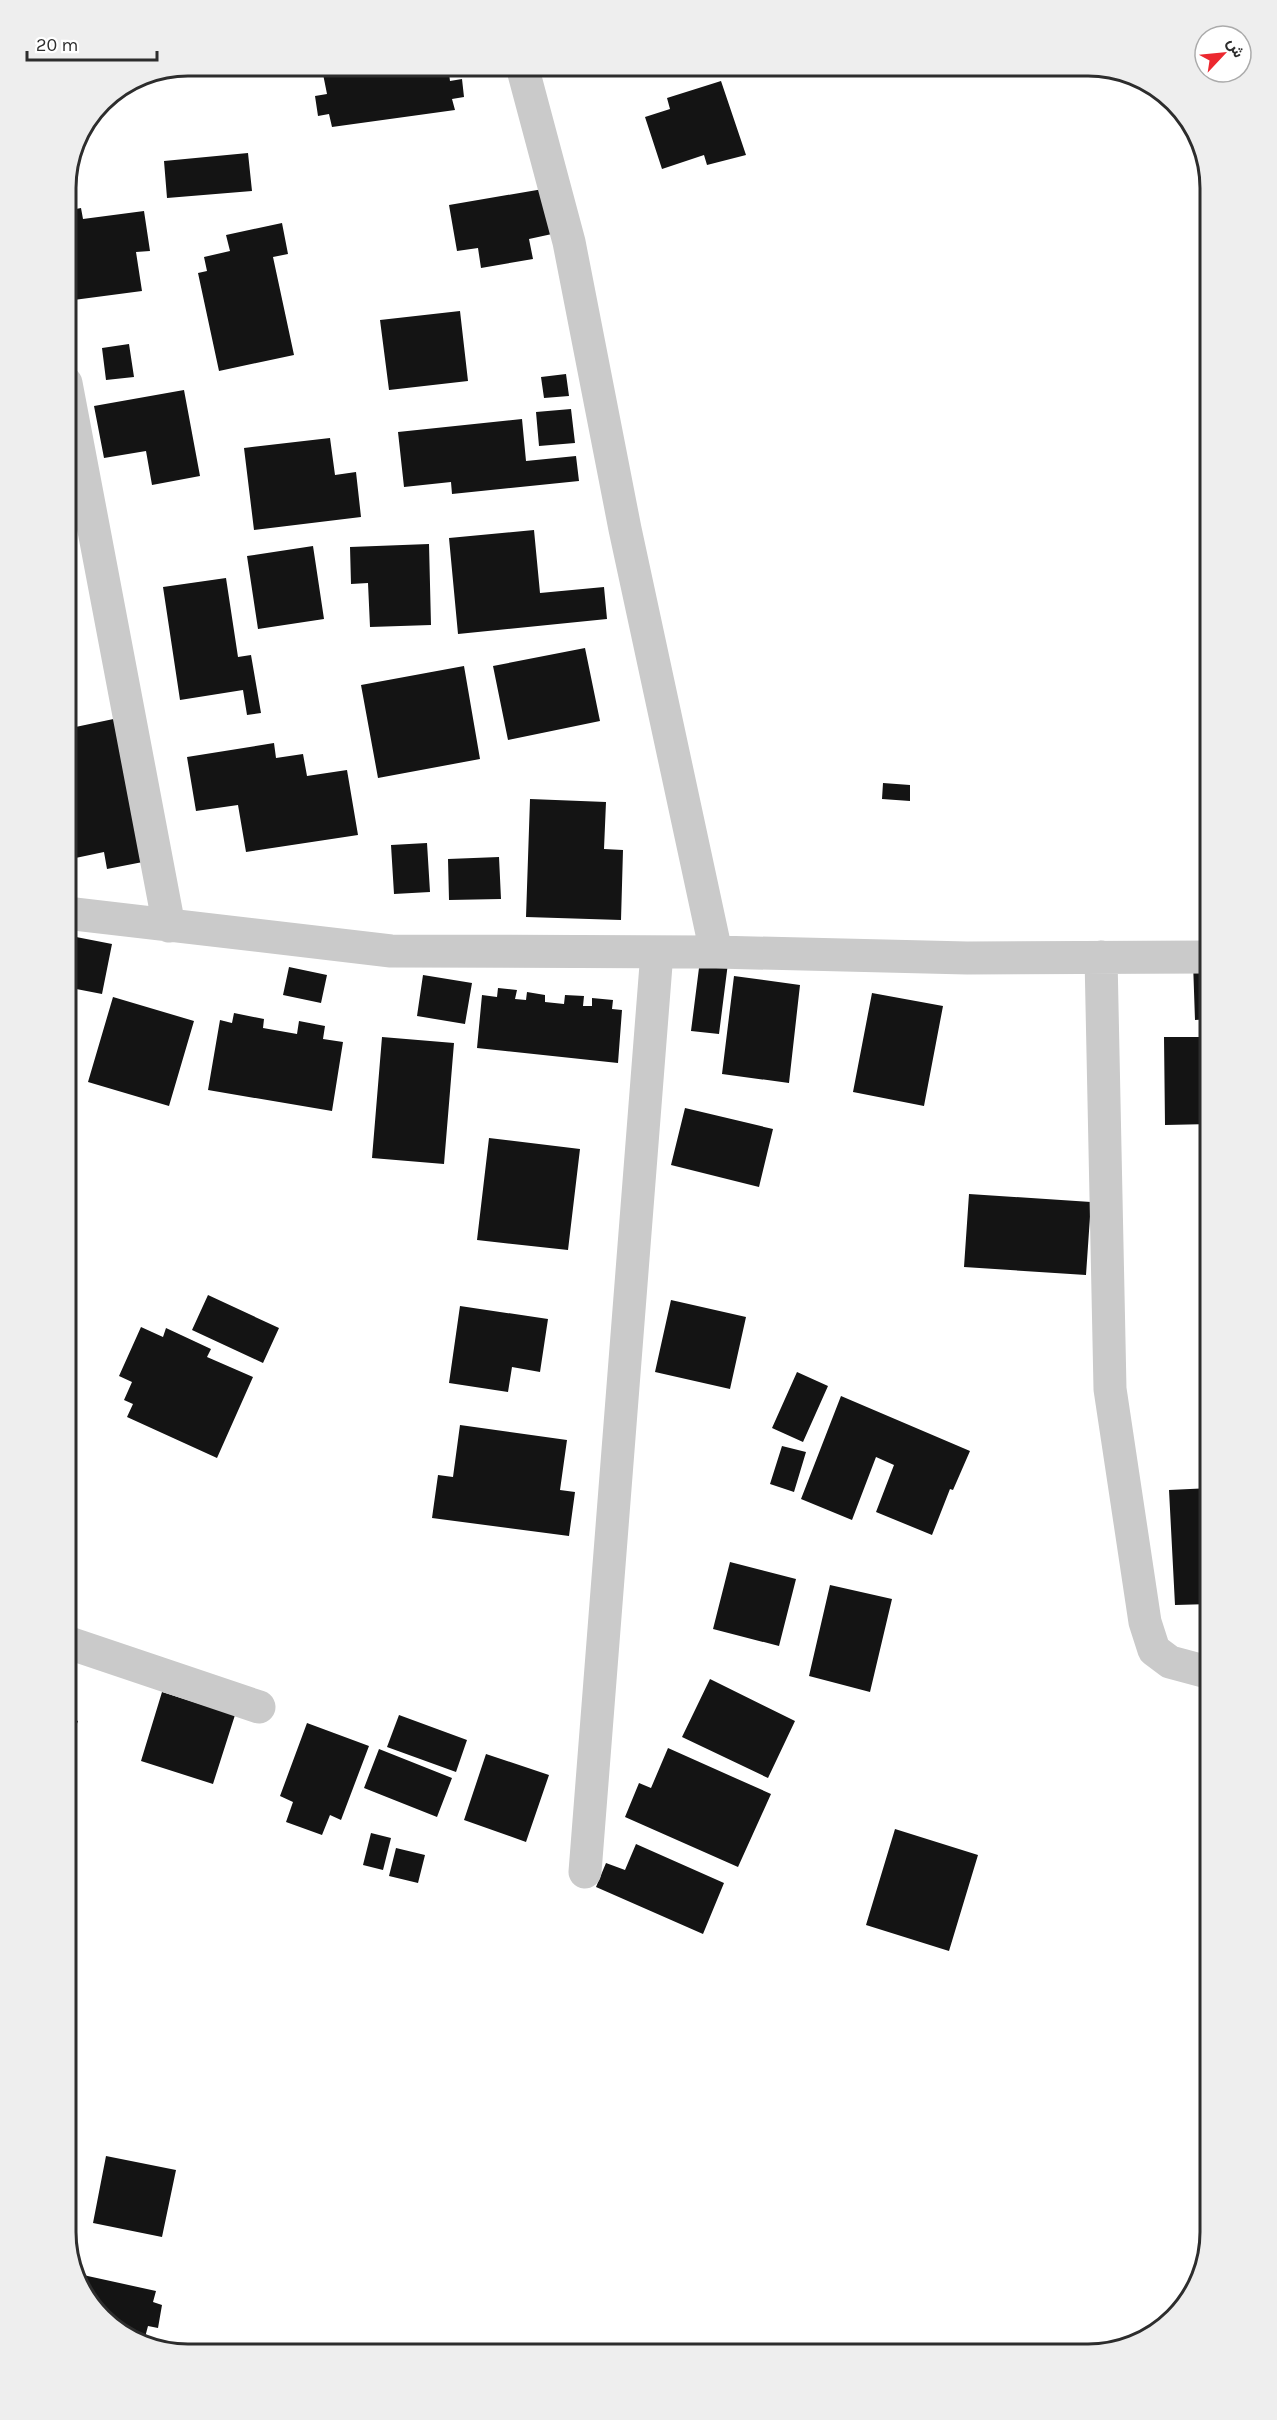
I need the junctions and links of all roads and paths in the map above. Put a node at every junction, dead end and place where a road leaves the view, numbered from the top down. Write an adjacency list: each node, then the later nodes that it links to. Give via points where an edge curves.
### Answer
1 (525, 77): 6 (street, via 568,242)
2 (77, 440): 4 (street)
3 (77, 914): 4 (street)
4 (169, 926): 5 (street, via 391,951)
5 (657, 952): 6 (street); 12 (street)
6 (716, 952): 7 (street)
7 (1101, 957): 8 (street); 10 (street, via 1110,1389 1144,1622 1154,1650 1170,1662)
8 (1201, 957)
9 (76, 1645): 11 (street)
10 (1201, 1670)
11 (259, 1707)
12 (585, 1872)

